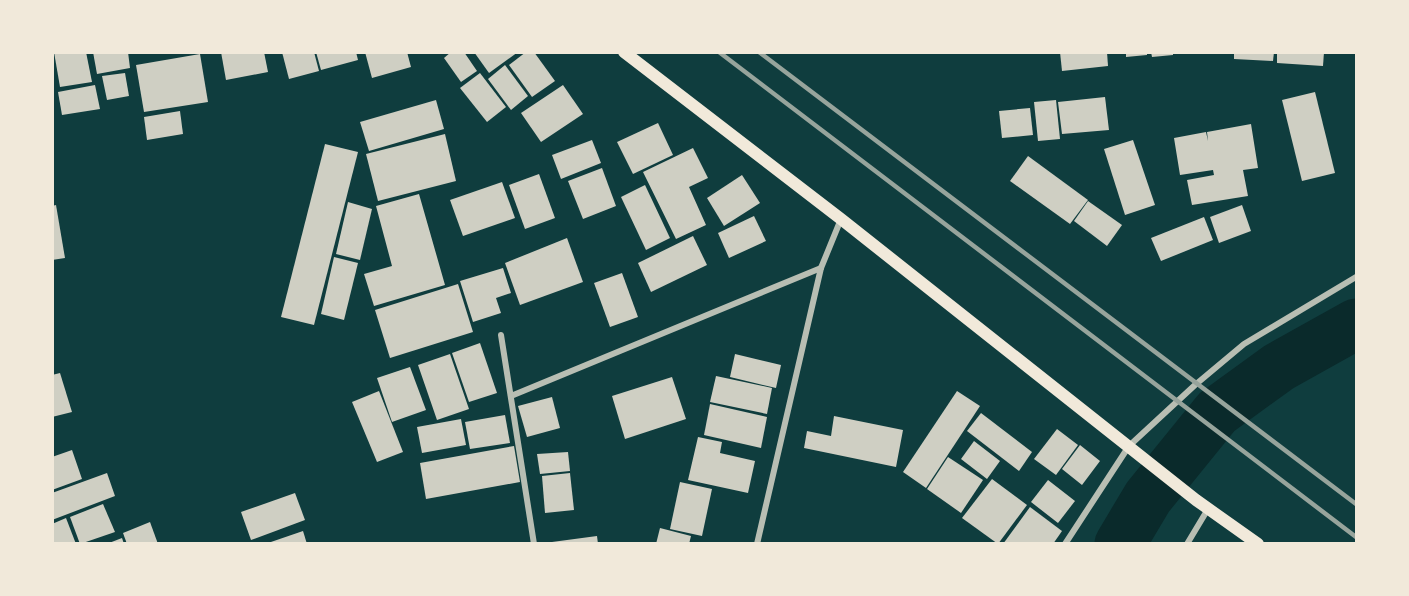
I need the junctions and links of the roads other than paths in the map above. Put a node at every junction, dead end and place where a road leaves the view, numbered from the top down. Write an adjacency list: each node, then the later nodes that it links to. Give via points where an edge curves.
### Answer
1 (624, 52): 2 (main road)
2 (841, 219): 3 (street); 7 (main road)
3 (821, 268): 6 (street); 10 (street)
4 (1356, 277): 7 (street, via 1244,344)
5 (501, 335): 6 (street)
6 (511, 396): 9 (street)
7 (1129, 446): 8 (main road); 11 (street)
8 (1208, 509): 12 (street); 13 (main road)
9 (534, 543)
10 (756, 543)
11 (1065, 543)
12 (1187, 543)
13 (1258, 543)

